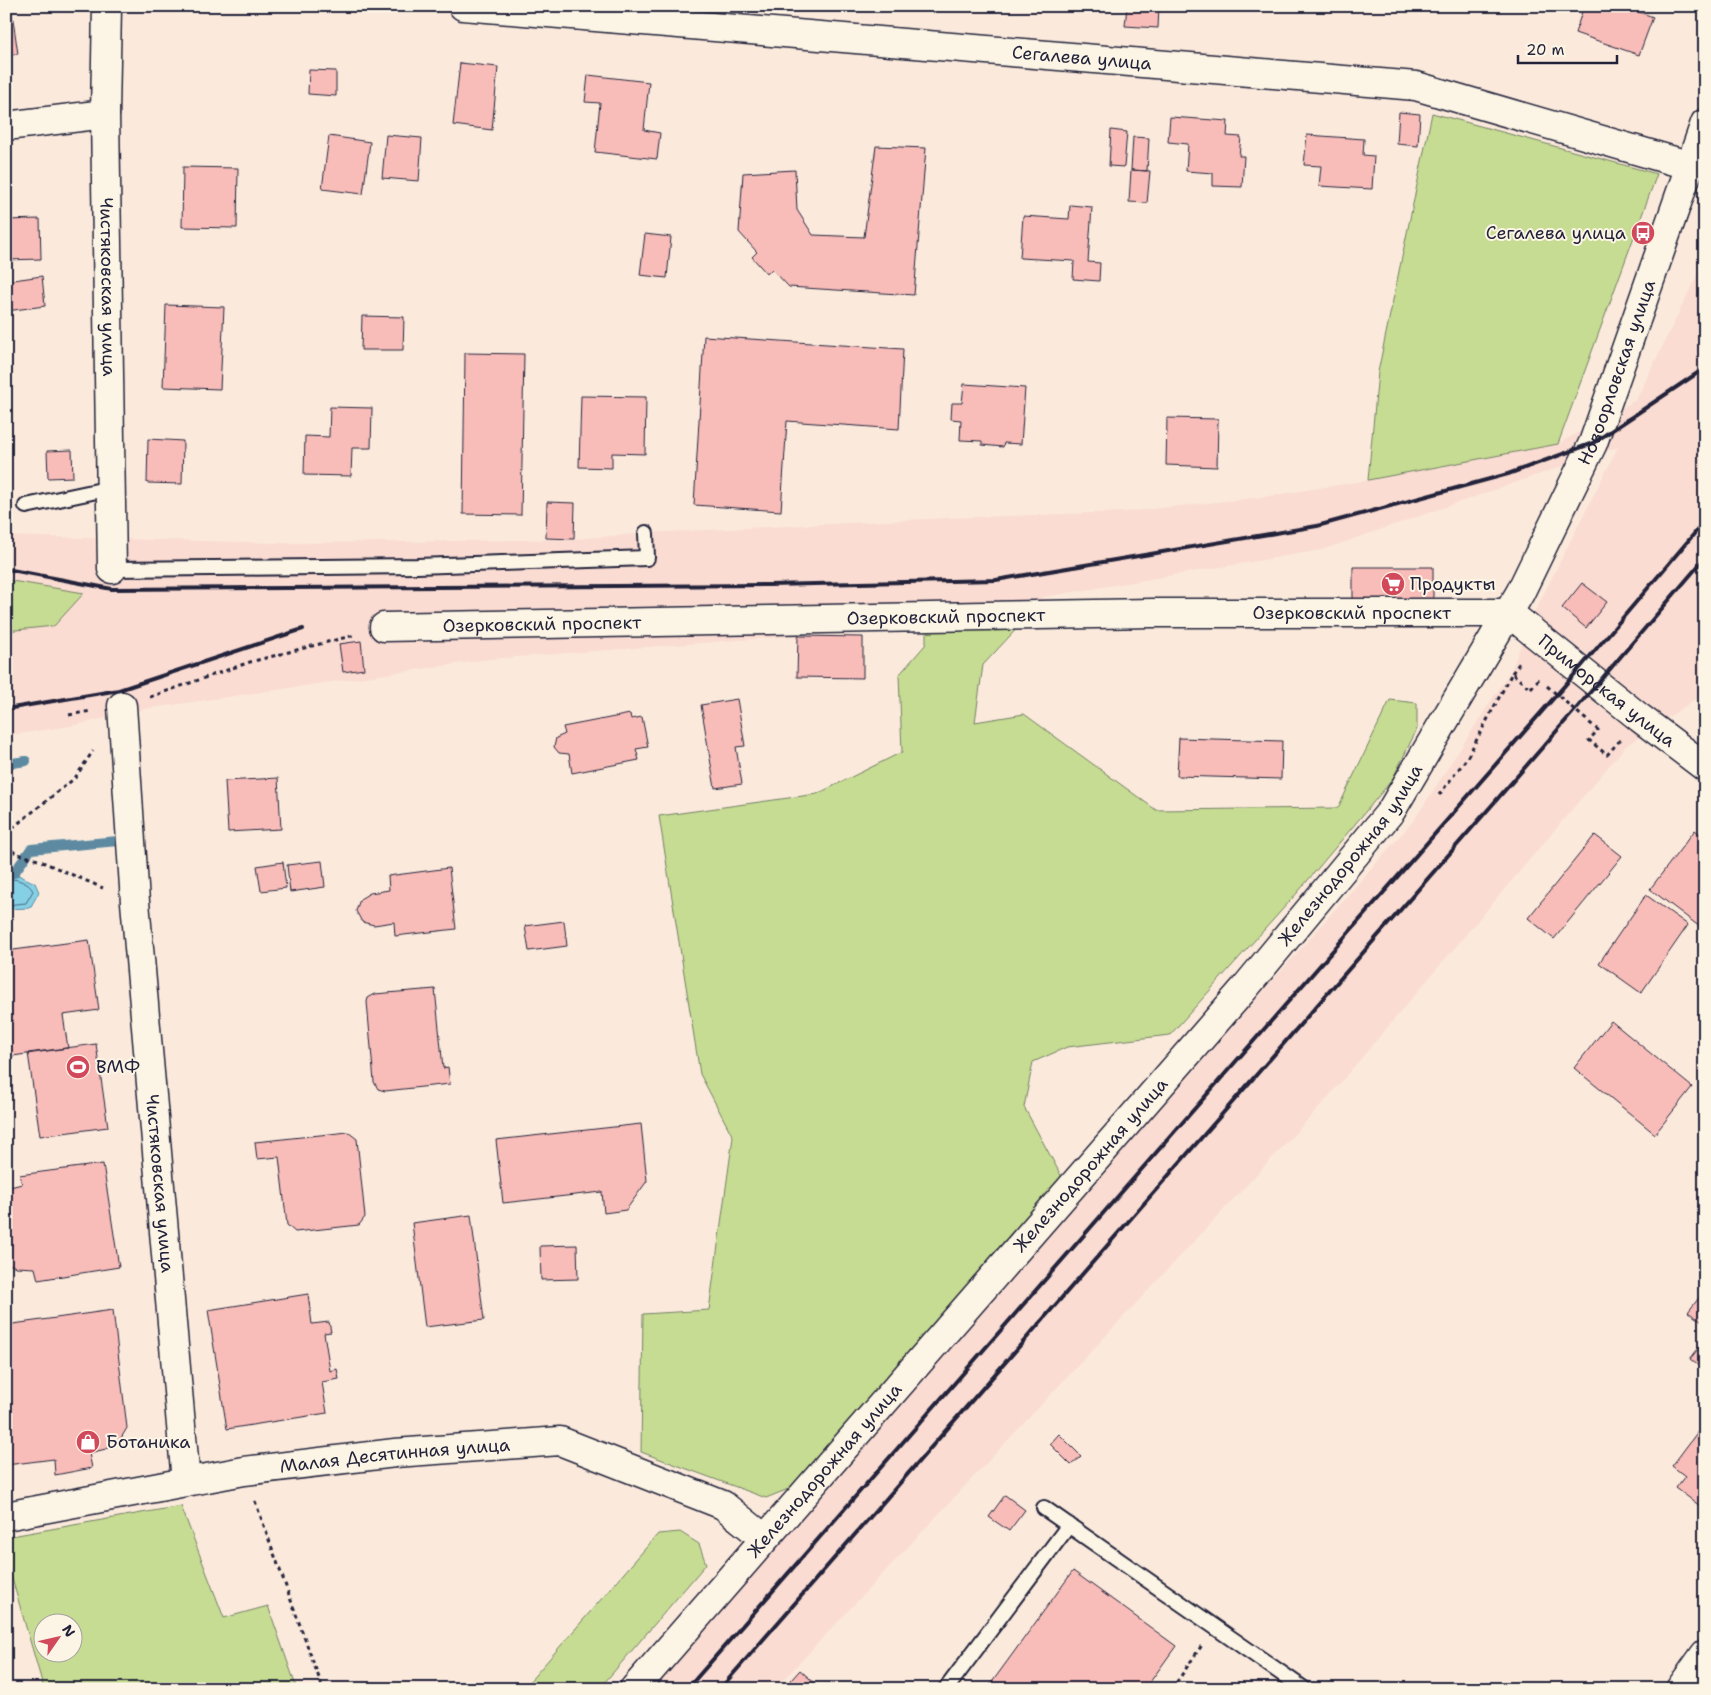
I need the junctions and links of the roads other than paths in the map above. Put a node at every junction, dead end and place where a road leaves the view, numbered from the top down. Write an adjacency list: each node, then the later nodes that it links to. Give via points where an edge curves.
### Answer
1 (107, 6): 3 (street, Чистяковская улица)
2 (463, 6): 6 (street, Сегалева улица, via 1416,86)
3 (106, 114): 5 (street); 7 (street, Чистяковская улица)
4 (1705, 123): 6 (street, Новоорловская улица)
5 (6, 126)
6 (1691, 166): 11 (street, Новоорловская улица, via 1593,443)
7 (111, 488): 8 (lane); 10 (street, Чистяковская улица)
8 (26, 506)
9 (646, 533): 10 (lane, via 647,558 417,566)
10 (112, 569)
11 (1509, 613): 12 (street, Озерковский проспект, via 1152,612); 14 (street, Приморская улица); 16 (street, Железнодорожная улица, via 1392,811 1244,989)
12 (384, 627)
13 (122, 706): 15 (street, Чистяковская улица, via 135,902)
14 (1705, 767)
15 (186, 1482): 17 (street, Малая Десятинная улица, via 395,1453 560,1441); 19 (street, Малая Десятинная улица)
16 (798, 1499): 17 (street, via 775,1509 753,1510); 21 (street, Железнодорожная улица)
17 (723, 1505): 21 (street, Малая Десятинная улица)
18 (1044, 1508): 20 (lane)
19 (6, 1516)
20 (1070, 1525): 24 (lane); 25 (lane)
21 (764, 1538): 23 (street, Железнодорожная улица)
22 (1705, 1654): 26 (street)
23 (634, 1689)
24 (946, 1689)
25 (1304, 1689)
26 (1680, 1689)

